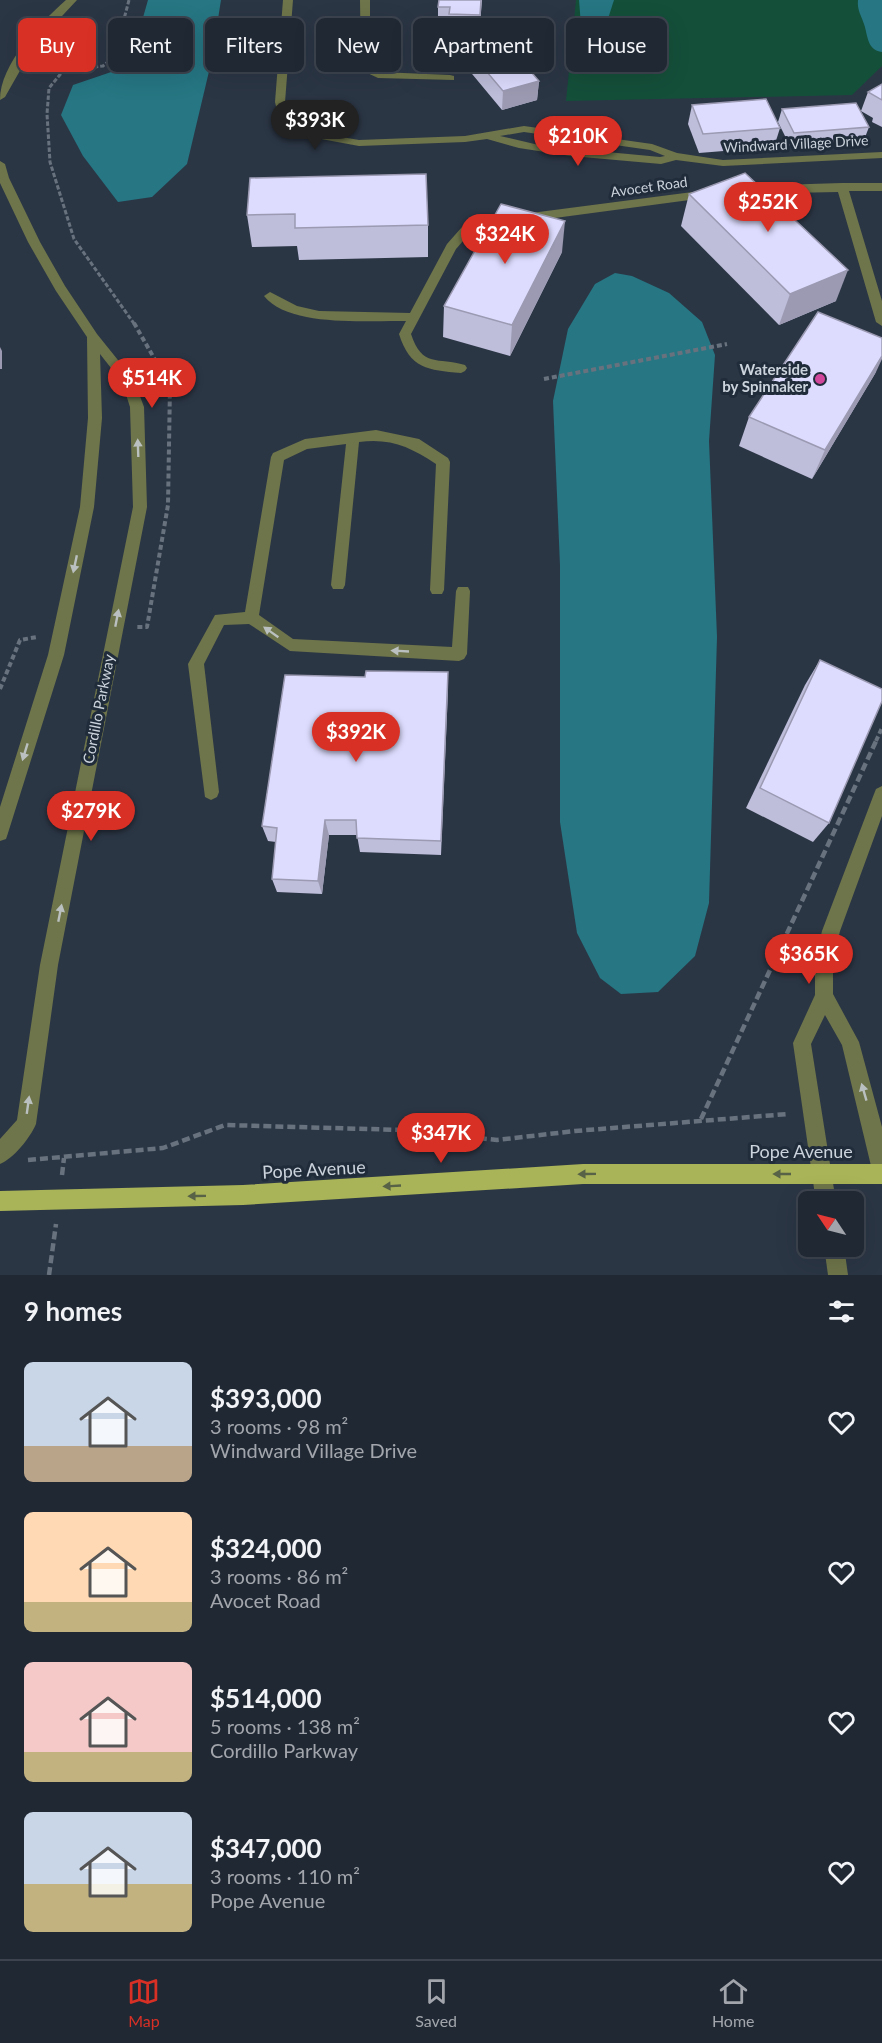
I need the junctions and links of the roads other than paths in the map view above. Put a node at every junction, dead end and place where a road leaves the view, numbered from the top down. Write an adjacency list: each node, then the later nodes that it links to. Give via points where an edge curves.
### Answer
1 (72, 0): 5 (street, via 31,40)
2 (288, 0): 6 (street, Windward Village Drive, via 280,102 282,113 294,126 323,138 359,143)
3 (365, 0): 4 (street, via 364,68 378,75)
4 (450, 78)
5 (0, 97)
6 (490, 136): 8 (street, Windward Village Drive, via 535,148 661,161); 8 (street, Windward Village Drive, via 524,129 652,147)
7 (882, 155): 8 (street, Windward Village Drive, via 723,163)
8 (675, 156)
9 (0, 164): 15 (street, Cordillo Parkway, via 34,242)
10 (842, 187): 11 (street, Avocet Road); 13 (street, Avocet Road, via 723,192 493,222 466,230 451,247); 14 (street)
11 (882, 187)
12 (270, 296): 13 (street, via 293,309 320,315)
13 (414, 317): 16 (street, Avocet Road, via 405,334 415,358 426,365)
14 (882, 322)
15 (93, 337): 24 (street, one-way to 24, via 94,418 87,507 56,654); 26 (street, Cordillo Parkway, one-way to 15, via 26,1124 49,965 140,507 136,407 128,380)
16 (461, 368)
17 (353, 438): 18 (street); 19 (street, via 376,435 414,442 443,462); 21 (street, via 304,444 278,457)
18 (338, 585)
19 (437, 590)
20 (463, 591): 21 (street, one-way to 21, via 459,654 290,645)
21 (251, 618): 22 (street, via 220,619 196,664)
22 (211, 792)
23 (882, 794): 25 (street, via 831,932 824,962)
24 (0, 833)
25 (824, 996): 27 (street, one-way to 25, via 850,1042); 28 (street, via 802,1043)
26 (0, 1154)
27 (882, 1172): 28 (main road, Pope Avenue)
28 (822, 1174): 29 (street); 30 (main road, Pope Avenue, one-way to 30, via 583,1174 243,1195)
29 (824, 1191)
30 (0, 1200)
31 (836, 1257): 32 (street)
32 (838, 1275)

